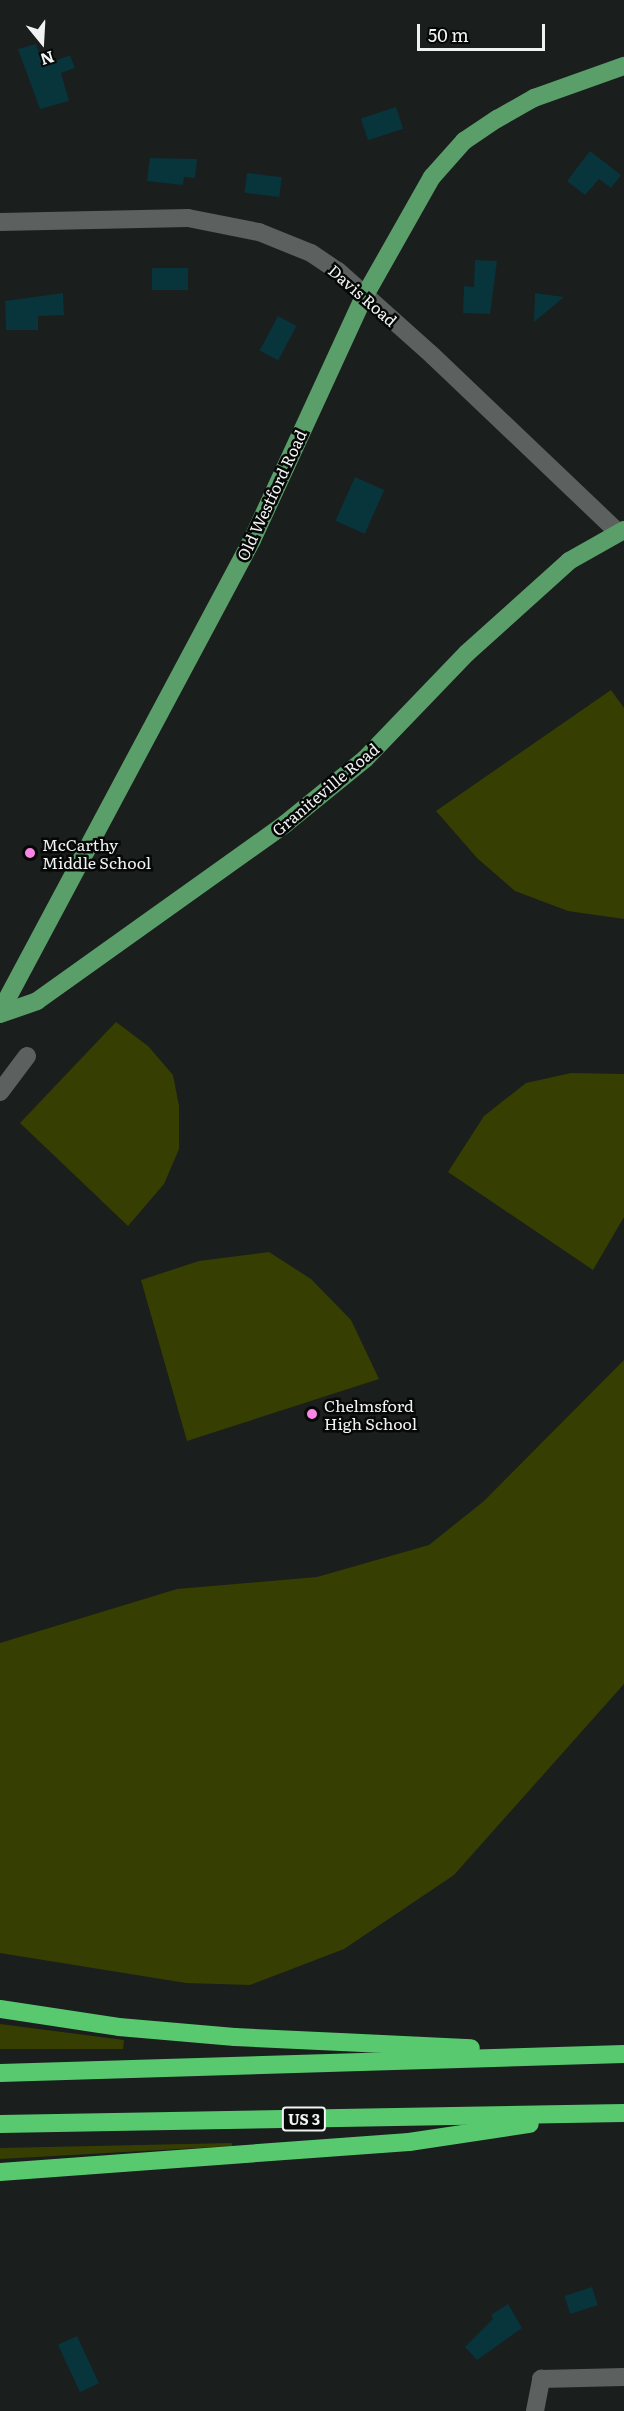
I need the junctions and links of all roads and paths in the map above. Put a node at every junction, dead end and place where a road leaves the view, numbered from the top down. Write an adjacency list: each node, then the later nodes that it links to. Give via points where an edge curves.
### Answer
1 (624, 66): 3 (main road, Old Westford Road, via 534,98 464,141 411,209)
2 (0, 222): 3 (street, Davis Road, via 188,218 258,232 311,253 338,271)
3 (364, 297): 4 (street, Davis Road); 5 (main road, Old Westford Road, via 252,540)
4 (621, 531): 5 (main road, Graniteville Road, via 569,561 467,653 365,759 285,824 37,1001)
5 (0, 1013)
6 (27, 1056): 7 (street)
7 (0, 1092)
8 (0, 2009): 10 (highway, via 119,2027 235,2037)
9 (624, 2054): 10 (highway)
10 (587, 2055): 11 (highway)
11 (0, 2073)
12 (616, 2113): 13 (highway, US 3); 14 (highway, via 409,2142)
13 (0, 2124)
14 (0, 2172)
15 (624, 2376): 16 (street, via 541,2379)
16 (536, 2411)

